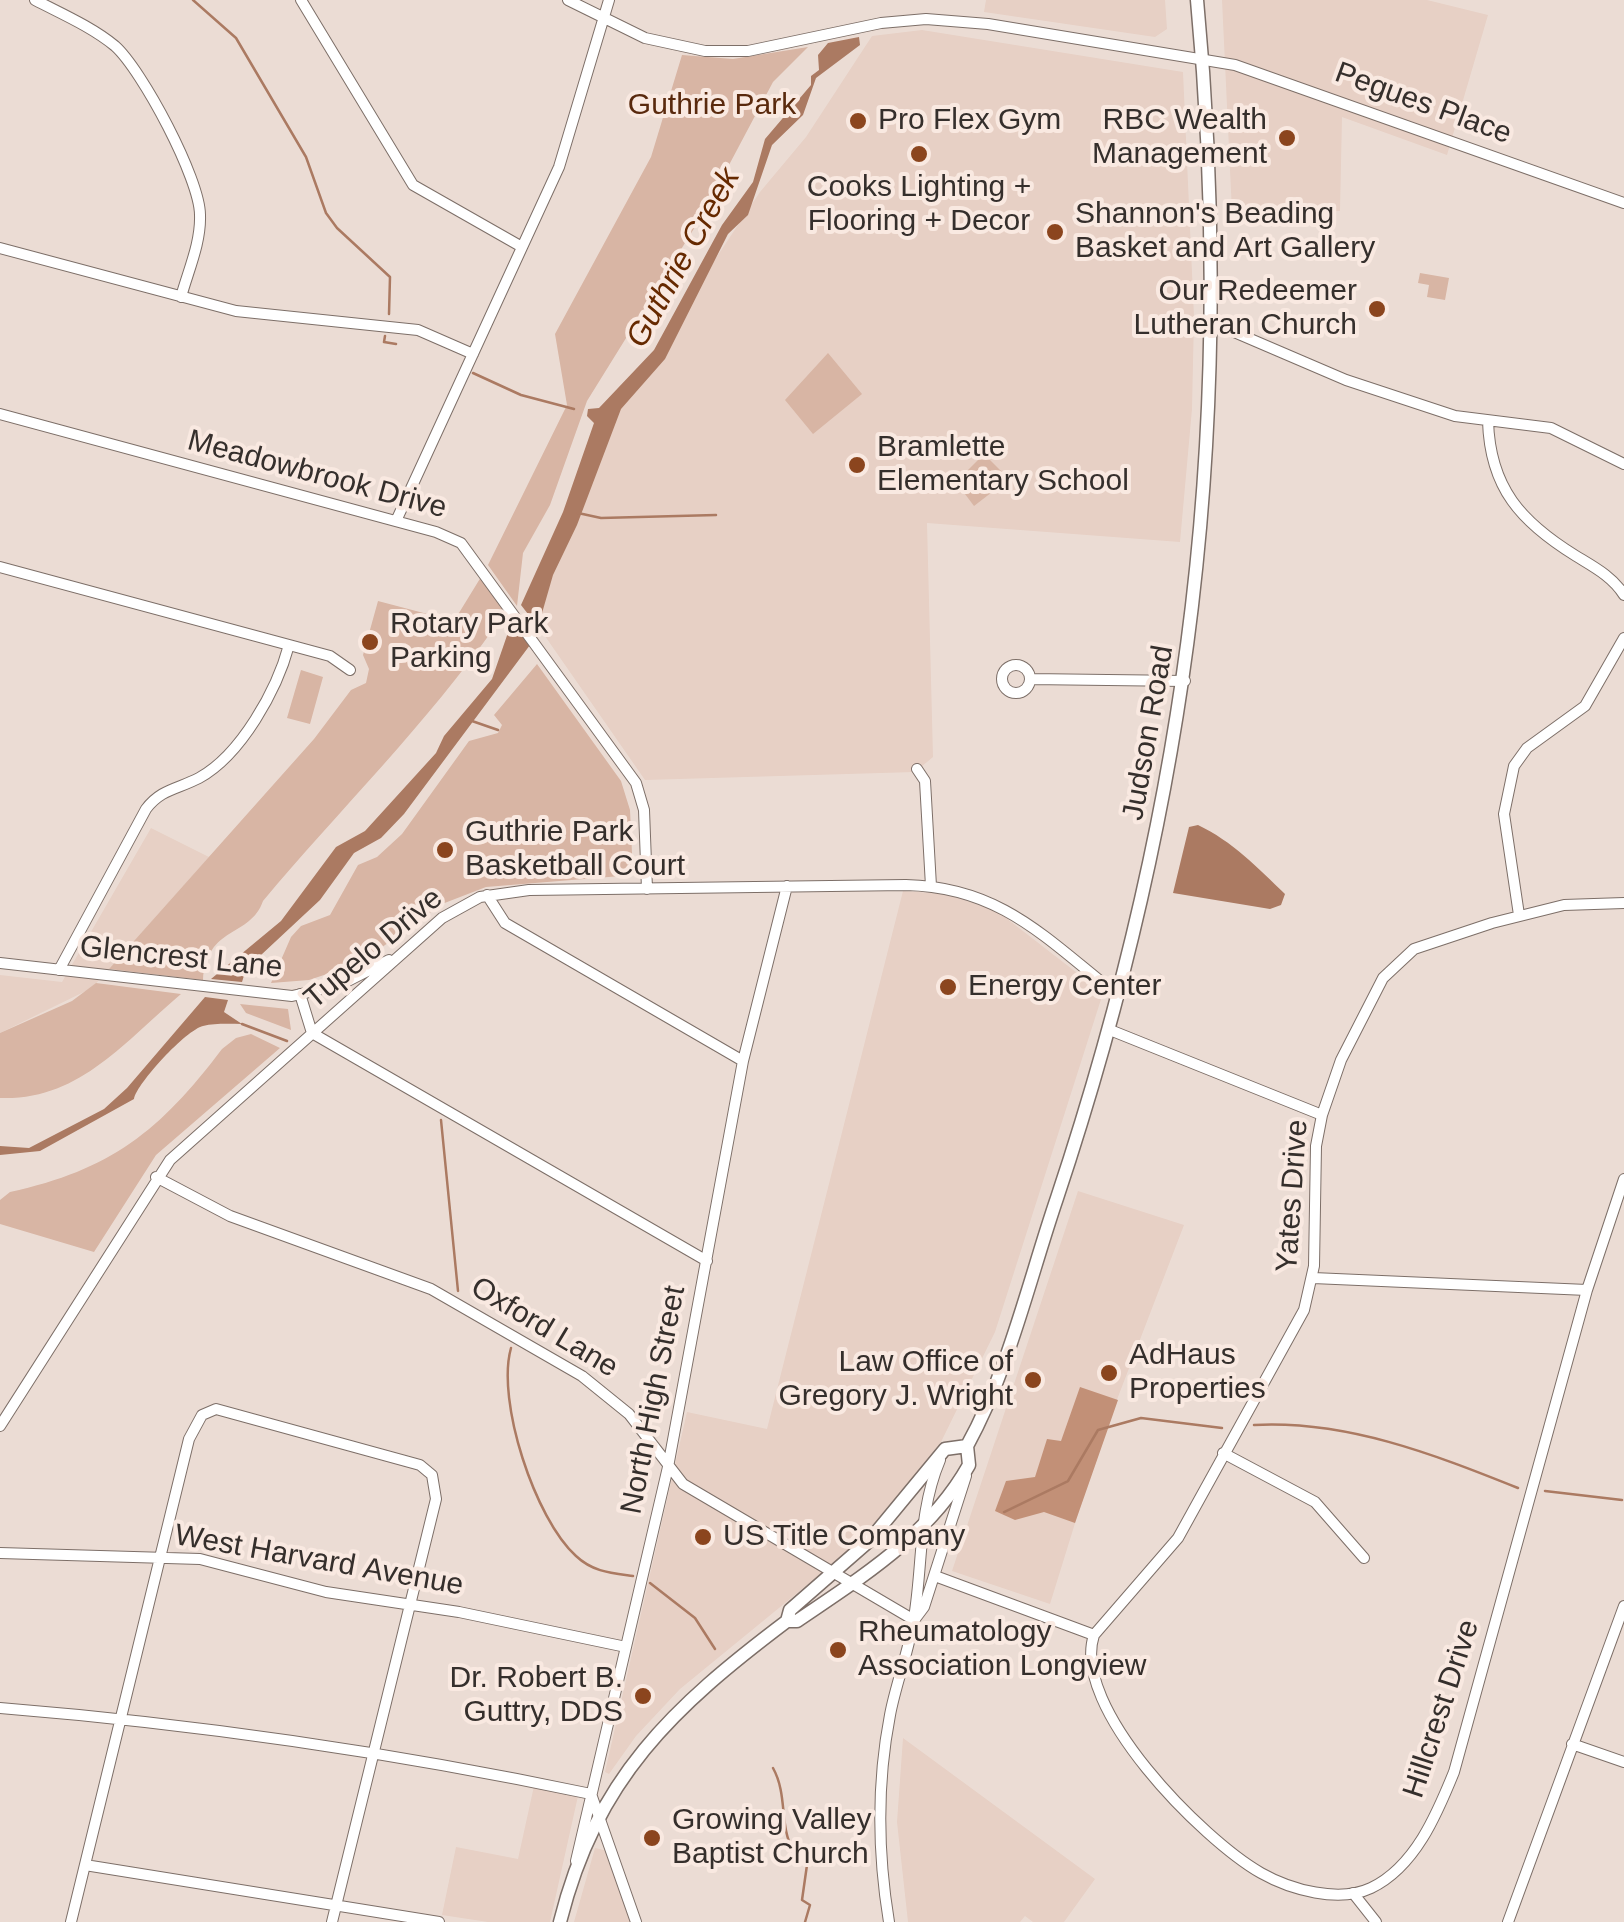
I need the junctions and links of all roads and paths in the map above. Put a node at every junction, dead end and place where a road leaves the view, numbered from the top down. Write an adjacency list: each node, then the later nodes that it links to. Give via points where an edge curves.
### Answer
1 (36, 0): 11 (street, via 124,56 184,165 200,212)
2 (301, 0): 9 (street, via 413,185)
3 (568, 0): 6 (street, Pegues Place)
4 (609, 0): 6 (street)
5 (1196, 0): 7 (main road, Judson Road)
6 (604, 18): 7 (street, Pegues Place, via 654,41 726,53 926,20); 9 (street, via 567,147)
7 (1202, 60): 8 (street, Pegues Place, via 1271,75); 12 (main road, Judson Road)
8 (1624, 203)
9 (522, 247): 13 (street)
10 (0, 248): 11 (street)
11 (181, 298): 13 (street, via 257,314 412,328)
12 (1213, 323): 15 (street, via 1346,380); 24 (main road, Judson Road, via 1204,504)
13 (473, 354): 17 (street)
14 (0, 414): 17 (street, Meadowbrook Drive)
15 (1488, 421): 16 (street, via 1551,428); 19 (street, via 1493,467 1513,507)
16 (1624, 464)
17 (396, 521): 28 (street, Meadowbrook Drive, via 448,536 472,554 630,773 644,810)
18 (0, 567): 21 (street)
19 (1624, 595)
20 (1624, 638): 31 (street, via 1586,706 1526,748 1514,766 1504,814)
21 (289, 646): 22 (street, via 336,658); 34 (street, via 275,690 249,727 212,768 164,792 146,810)
22 (350, 670)
23 (1030, 678): 24 (street)
24 (1184, 681): 36 (main road, Judson Road)
25 (917, 769): 27 (street, via 925,781)
26 (787, 886): 27 (street, Tupelo Drive); 28 (street, Tupelo Drive); 39 (street, North High Street)
27 (931, 886): 36 (street, Tupelo Drive, via 1000,905)
28 (647, 889): 29 (street, Tupelo Drive)
29 (487, 896): 32 (street, Tupelo Drive, via 456,909); 39 (street, via 505,923)
30 (1624, 903): 31 (street, Yates Drive, via 1564,905)
31 (1520, 916): 40 (street, Yates Drive, via 1420,946 1398,960 1372,998)
32 (407, 949): 35 (street, Glencrest Lane, via 354,980); 38 (street, Tupelo Drive)
33 (0, 962): 34 (street, Glencrest Lane)
34 (59, 970): 35 (street, Glencrest Lane, via 238,993)
35 (300, 994): 38 (street)
36 (1119, 996): 37 (main road, Judson Road)
37 (1110, 1030): 40 (street); 47 (main road, Judson Road, via 1008,1344)
38 (312, 1033): 41 (street, Tupelo Drive); 43 (street)
39 (743, 1061): 43 (street, North High Street)
40 (1322, 1115): 44 (street, Yates Drive)
41 (156, 1176): 46 (street, Tupelo Drive); 51 (street, Oxford Lane, via 230,1216 446,1297 601,1389)
42 (1624, 1179): 45 (street, Hillcrest Drive)
43 (707, 1261): 51 (street, North High Street)
44 (1313, 1278): 45 (street); 49 (street, Yates Drive, via 1298,1322)
45 (1587, 1290): 74 (street, Hillcrest Drive, via 1450,1783 1402,1863)
46 (0, 1426)
47 (967, 1446): 48 (main road); 50 (main road, Judson Road)
48 (945, 1449): 52 (street); 56 (main road)
49 (1223, 1453): 55 (street, via 1314,1502); 63 (street, Yates Drive, via 1178,1538)
50 (969, 1464): 52 (main road); 57 (street)
51 (668, 1467): 56 (street, Oxford Lane, via 690,1489); 64 (street, North High Street)
52 (921, 1531): 58 (main road); 61 (street)
53 (0, 1553): 54 (street, West Harvard Avenue)
54 (160, 1557): 59 (street, West Harvard Avenue, via 200,1559); 59 (street, via 189,1438 199,1418 219,1409 416,1463 432,1475 436,1496); 66 (street)
55 (1364, 1558)
56 (835, 1574): 58 (street, Oxford Lane); 62 (main road, via 790,1610)
57 (935, 1576): 61 (street); 63 (street)
58 (852, 1584): 61 (street, Oxford Lane); 62 (main road)
59 (407, 1606): 64 (street, West Harvard Avenue); 68 (street)
60 (1624, 1606): 67 (street)
61 (914, 1620): 81 (street, via 884,1758)
62 (787, 1621): 71 (main road, via 669,1718)
63 (1094, 1635): 74 (street, via 1090,1660 1101,1694 1160,1784 1260,1872 1318,1892)
64 (626, 1647): 70 (street, North High Street)
65 (0, 1708): 66 (street)
66 (120, 1721): 68 (street); 72 (street)
67 (1572, 1744): 69 (street); 83 (street)
68 (371, 1754): 70 (street); 75 (street)
69 (1624, 1762)
70 (590, 1794): 71 (street); 73 (street, North High Street)
71 (598, 1814): 73 (main road); 80 (street)
72 (85, 1866): 75 (street); 76 (street)
73 (571, 1881): 79 (main road, North High Street)
74 (1354, 1893): 82 (street)
75 (336, 1905): 77 (street); 78 (street)
76 (71, 1922)
77 (332, 1922)
78 (439, 1922)
79 (560, 1922)
80 (636, 1922)
81 (889, 1922)
82 (1376, 1922)
83 (1508, 1922)

